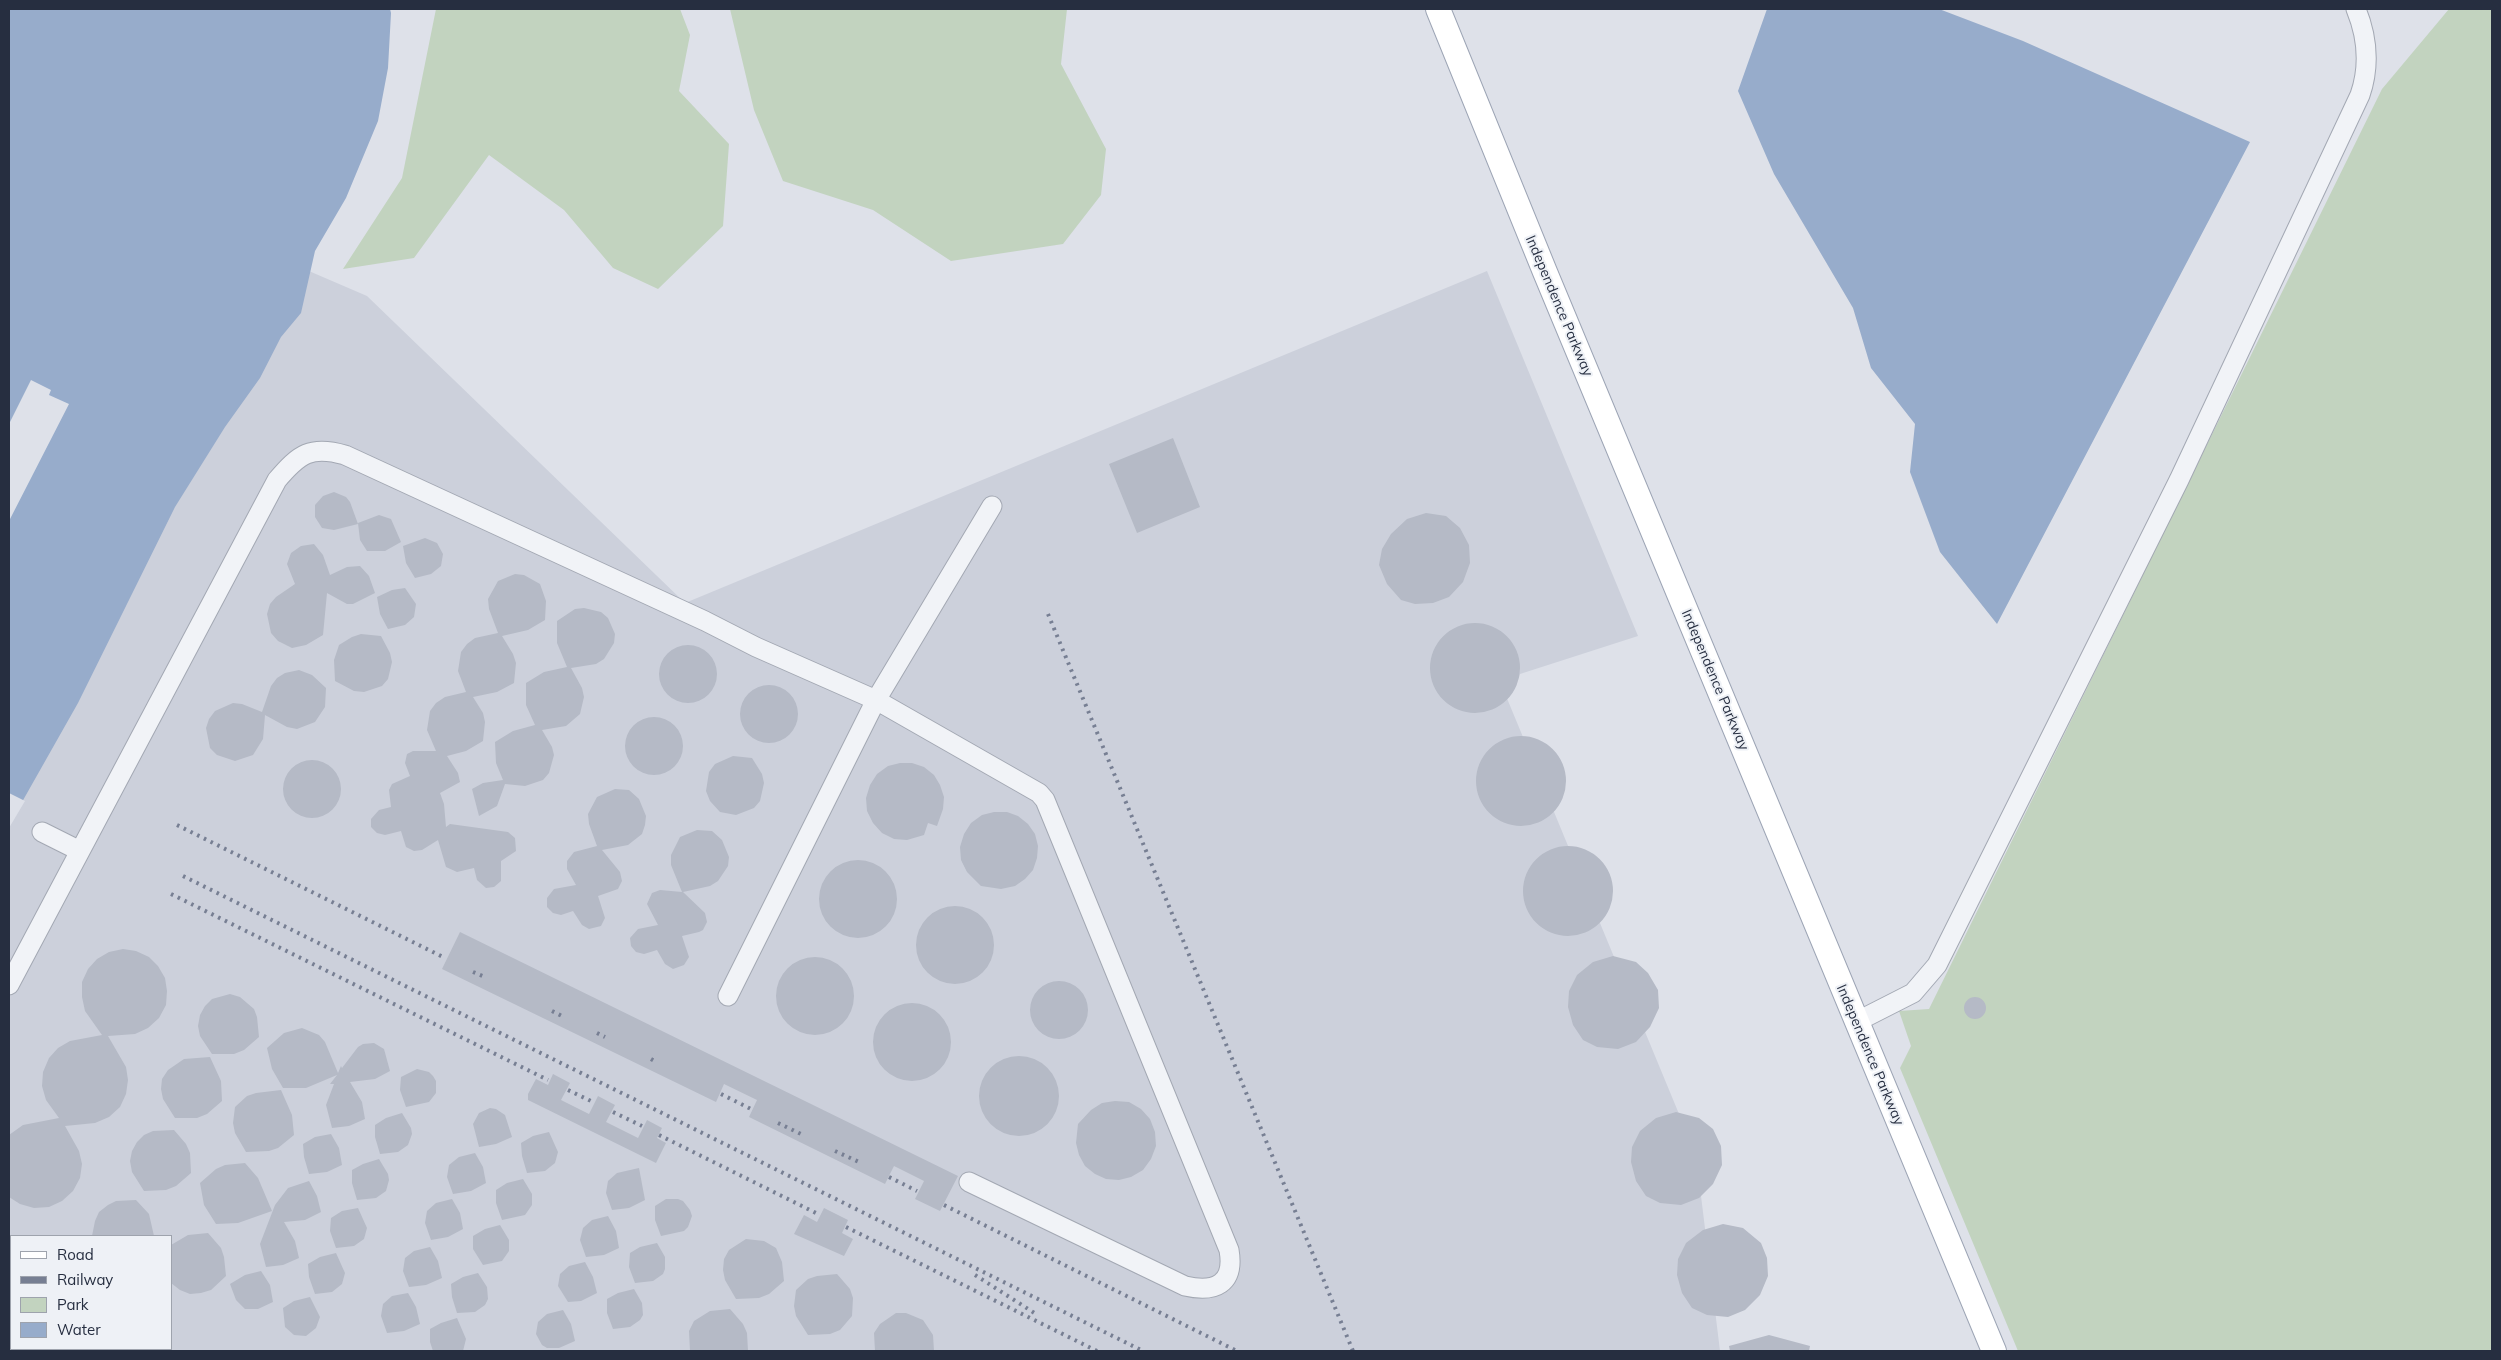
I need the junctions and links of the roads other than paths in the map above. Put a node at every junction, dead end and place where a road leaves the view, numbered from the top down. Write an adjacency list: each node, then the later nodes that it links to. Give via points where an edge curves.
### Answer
1 (1438, 9): 9 (main road, Independence Parkway)
2 (2356, 9): 9 (street, via 2366,51 2366,75 2360,95 2175,488 1937,965 1913,993)
3 (992, 506): 4 (street)
4 (876, 700): 6 (street, via 345,455 326,450 313,451 288,467 277,480); 8 (street); 10 (street, via 1039,793 1045,800 1229,1250 1232,1264 1229,1275 1211,1288 1185,1286)
5 (42, 832): 6 (street)
6 (80, 851): 7 (street)
7 (9, 985)
8 (728, 996)
9 (1856, 1022): 11 (main road, Independence Parkway)
10 (969, 1182)
11 (1994, 1351)

